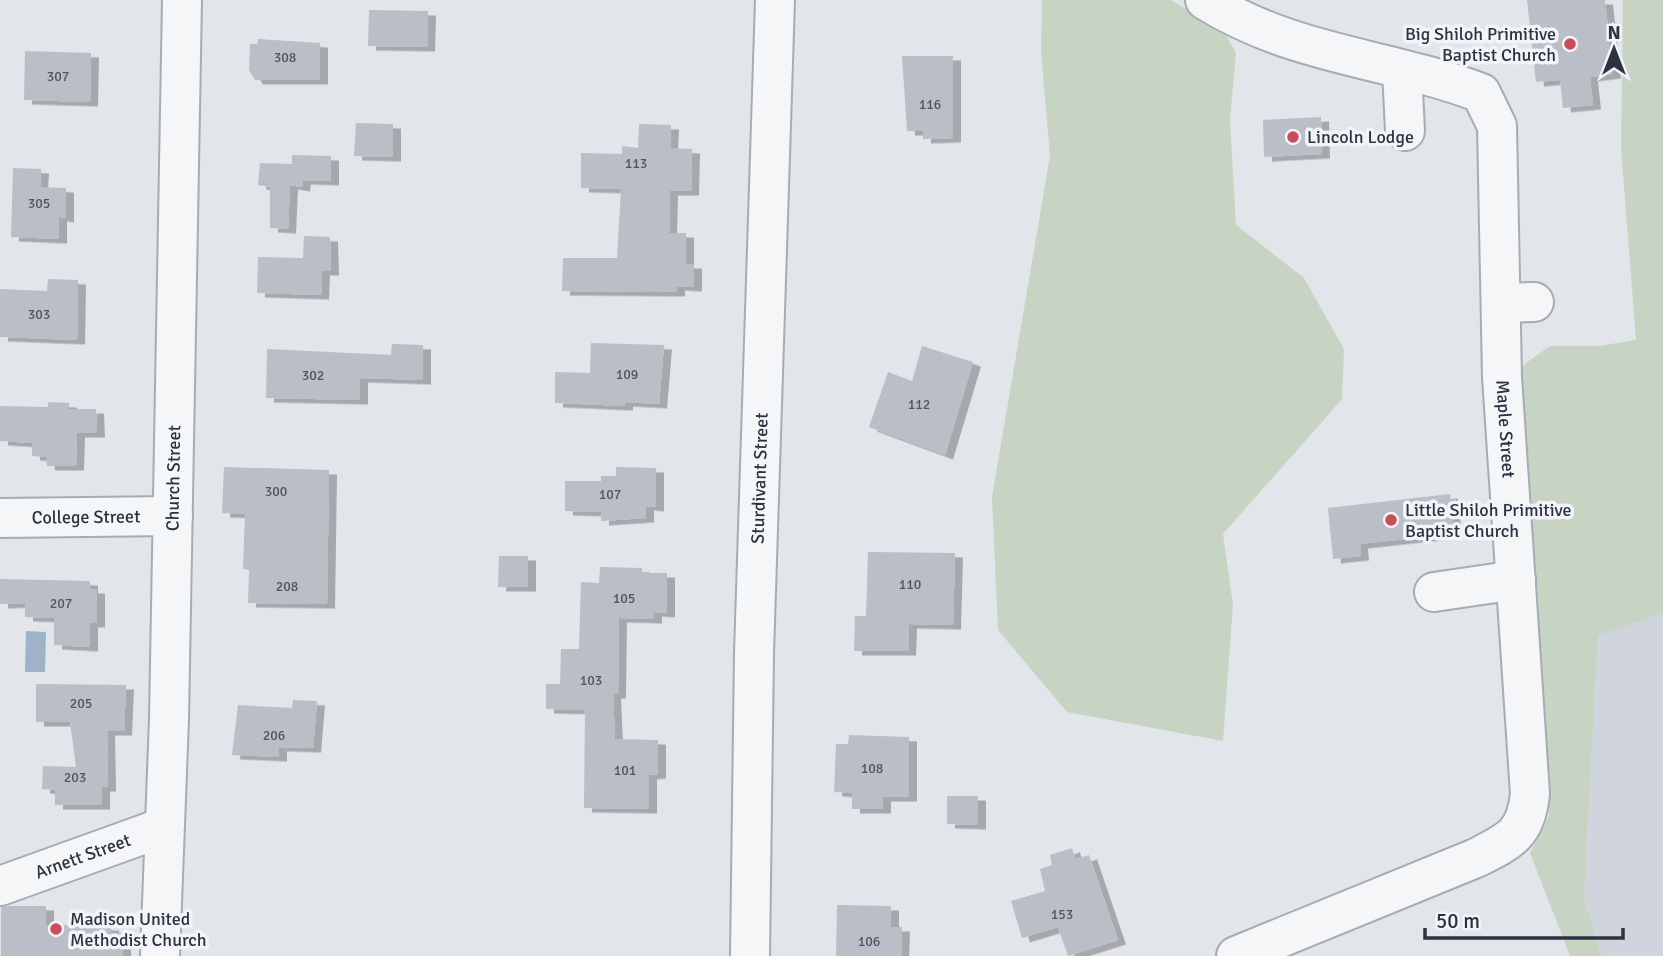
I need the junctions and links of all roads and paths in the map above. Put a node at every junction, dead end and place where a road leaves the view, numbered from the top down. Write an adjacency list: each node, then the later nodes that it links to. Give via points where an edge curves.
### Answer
1 (182, 0): 6 (street, Church Street)
2 (775, 0): 13 (street, Sturdivant Street, via 753,664)
3 (1205, 0): 4 (street, Maple Street, via 1276,37)
4 (1402, 70): 5 (street); 8 (street, Maple Street, via 1434,75 1481,93 1497,126 1512,178 1517,302)
5 (1405, 131)
6 (173, 516): 7 (street, College Street); 10 (street, Church Street)
7 (0, 518)
8 (1516, 580): 9 (street); 14 (street, Maple Street, via 1530,794 1520,831 1476,858)
9 (1434, 592)
10 (164, 827): 11 (street, Arnett Street); 12 (street, Church Street)
11 (0, 886)
12 (160, 956)
13 (750, 956)
14 (1236, 956)

